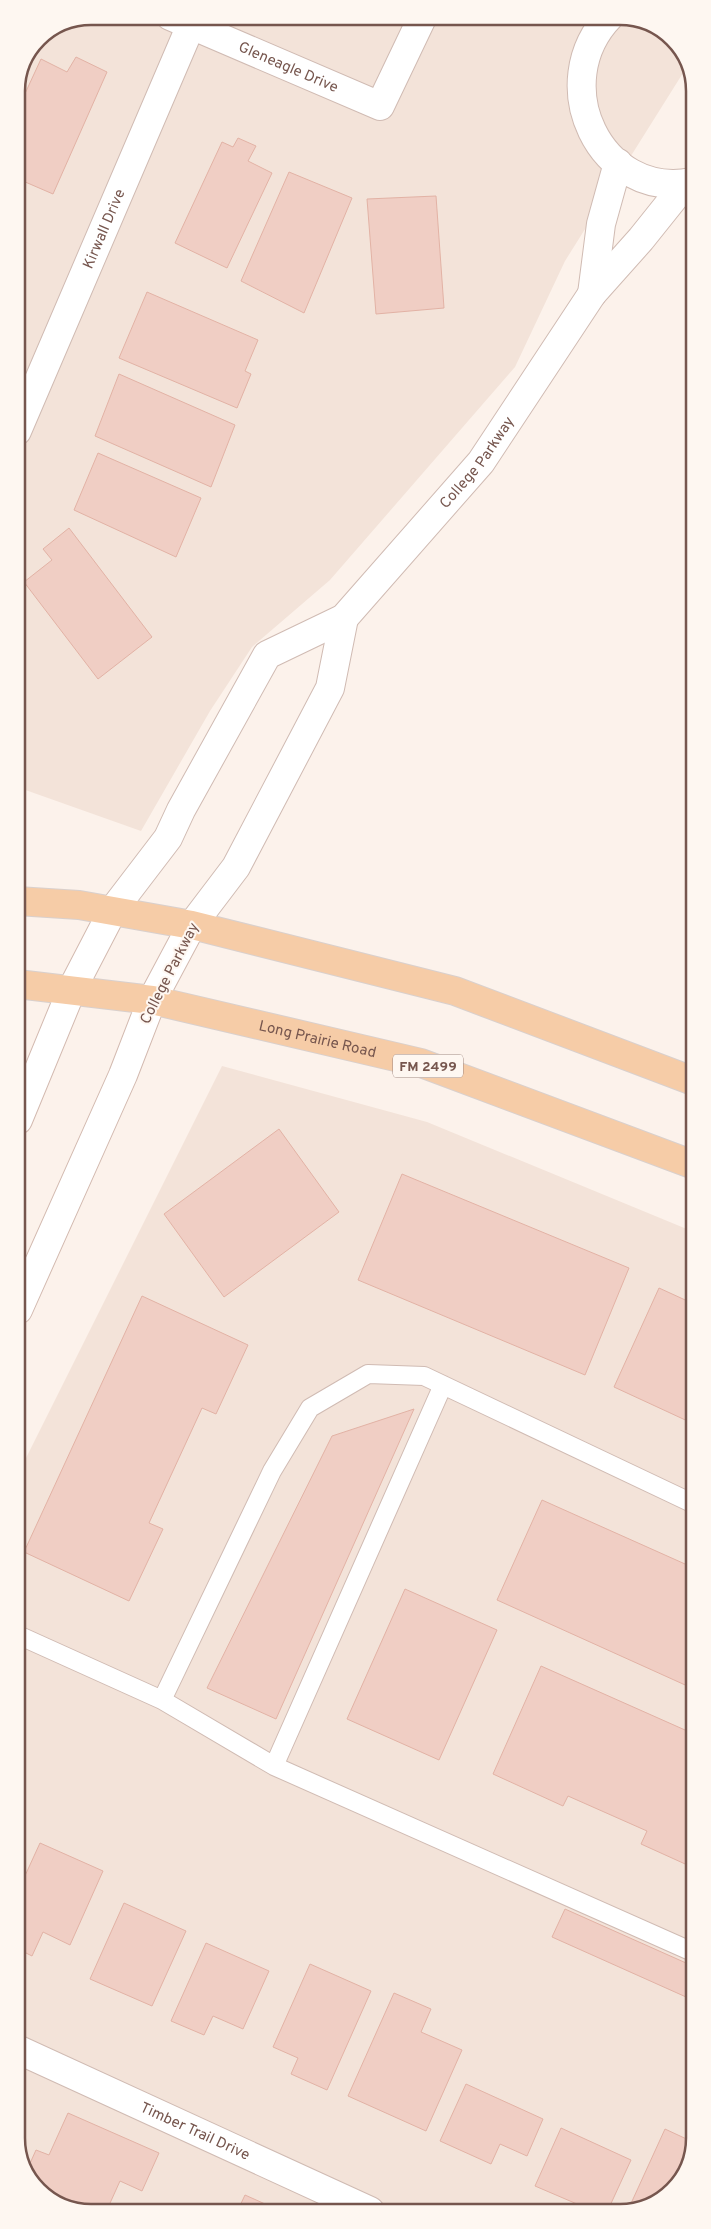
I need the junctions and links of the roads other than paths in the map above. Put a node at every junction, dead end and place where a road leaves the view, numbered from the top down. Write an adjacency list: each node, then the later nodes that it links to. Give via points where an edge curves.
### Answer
1 (178, 25): 9 (street, Kirwall Drive)
2 (189, 25): 3 (street, Gleneagle Drive, via 380,106)
3 (420, 25)
4 (594, 25): 5 (street, via 581,74 582,99 588,124 600,145)
5 (618, 163): 6 (street, via 639,176 662,182); 8 (street, via 601,224)
6 (686, 183)
7 (686, 186): 8 (street, College Parkway)
8 (592, 294): 10 (street, College Parkway, via 481,462)
9 (25, 411)
10 (344, 618): 12 (street, College Parkway, via 267,656 168,838); 13 (street, College Parkway, via 330,688 236,868)
11 (25, 902): 12 (main road)
12 (113, 910): 13 (main road); 15 (street, College Parkway)
13 (192, 925): 16 (street, College Parkway); 17 (main road, via 455,991)
14 (25, 985): 15 (main road, Long Prairie Road / FM 2499)
15 (72, 989): 16 (main road, Long Prairie Road / FM 2499); 18 (street, College Parkway)
16 (152, 1000): 19 (main road, Long Prairie Road / FM 2499, via 421,1063); 20 (street, College Parkway, via 123,1075)
17 (686, 1078)
18 (25, 1103)
19 (686, 1162)
20 (25, 1294)
21 (444, 1385): 22 (lane); 24 (lane, via 424,1376 368,1374 310,1408 272,1471); 25 (lane)
22 (686, 1500)
23 (25, 1638): 24 (lane)
24 (162, 1700): 25 (lane)
25 (274, 1766): 26 (lane)
26 (686, 1949)
27 (25, 2053): 28 (street, Timber Trail Drive)
28 (355, 2204)

